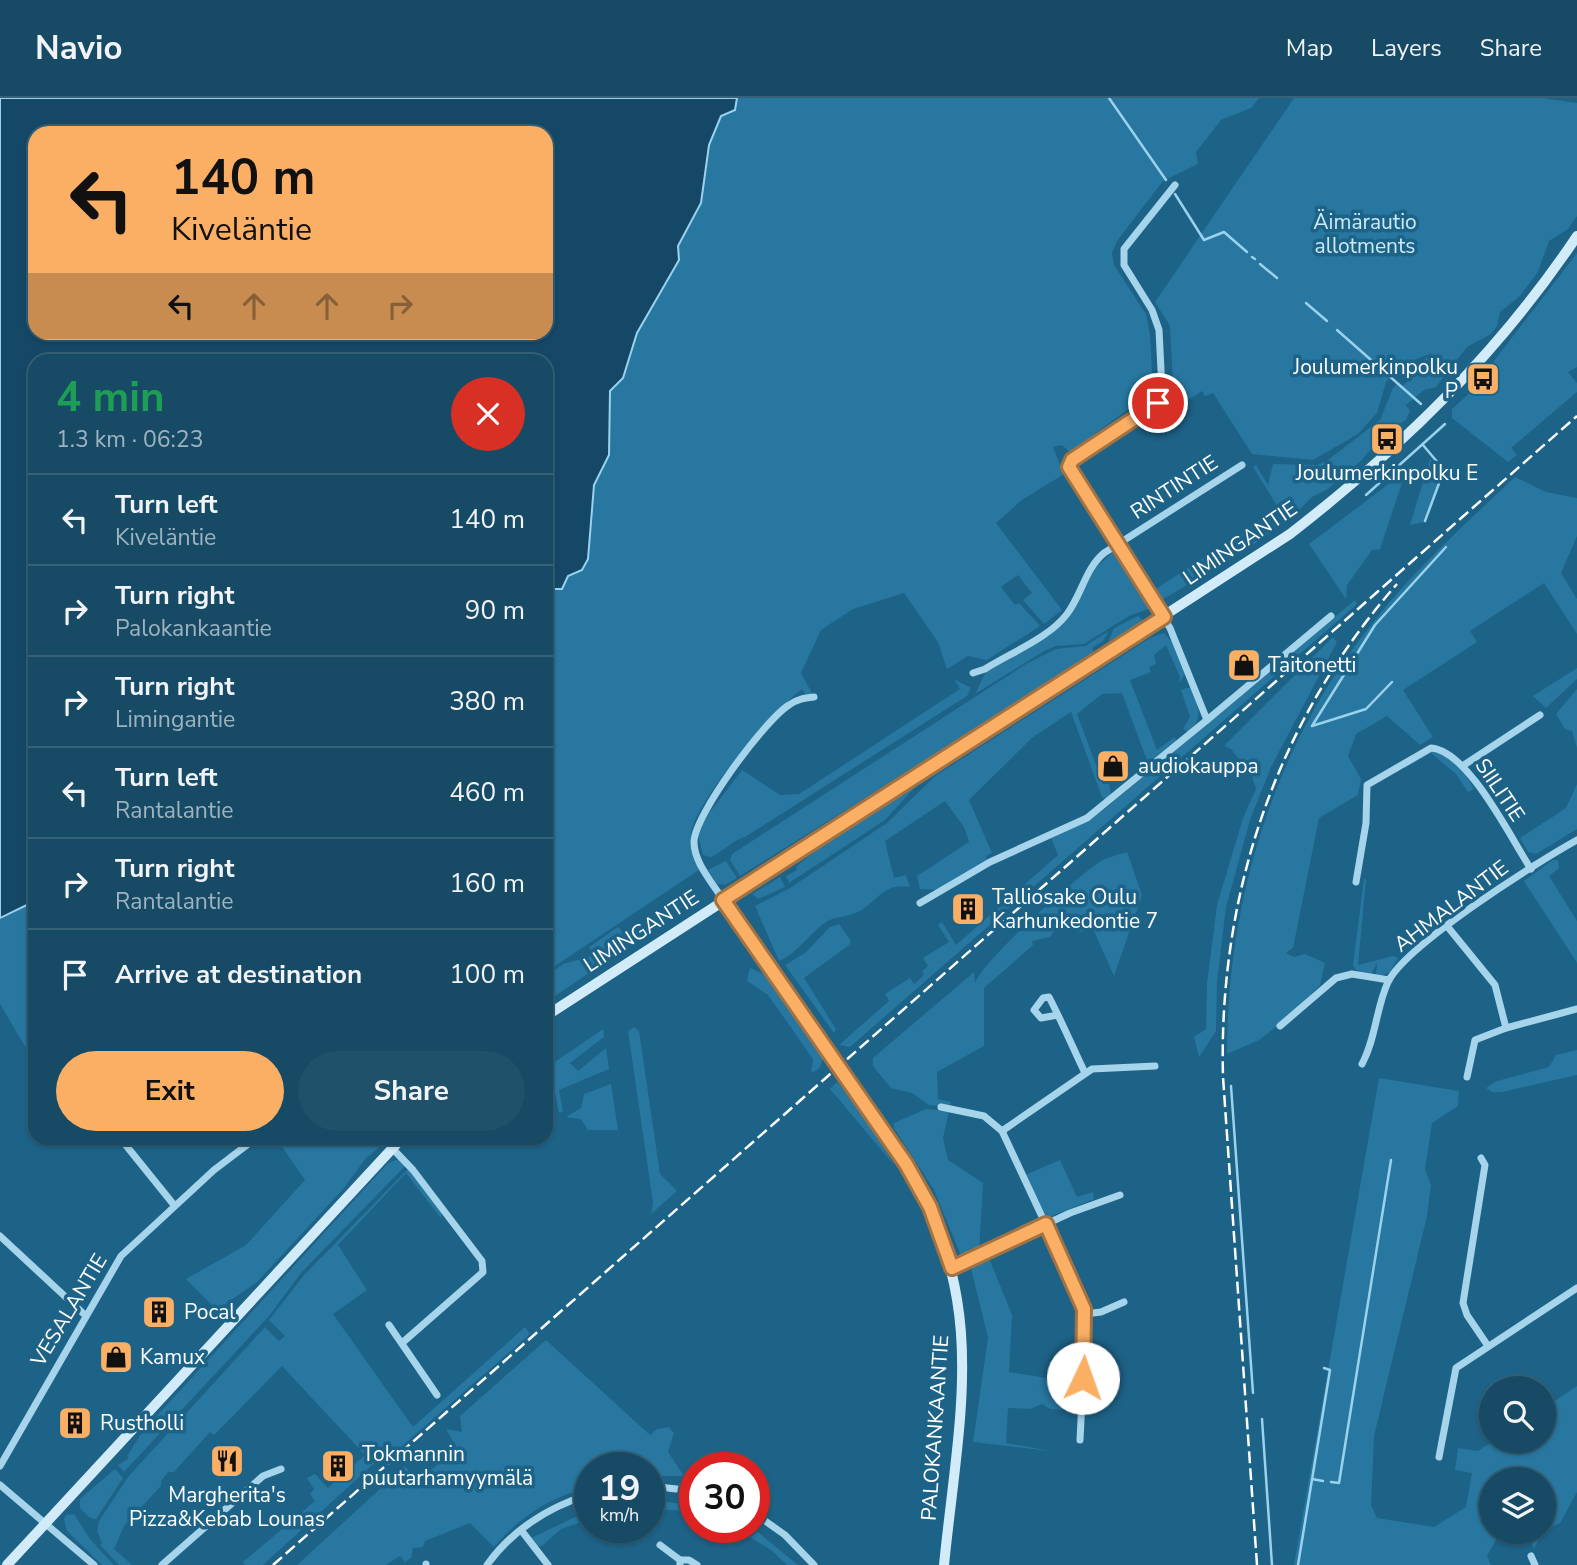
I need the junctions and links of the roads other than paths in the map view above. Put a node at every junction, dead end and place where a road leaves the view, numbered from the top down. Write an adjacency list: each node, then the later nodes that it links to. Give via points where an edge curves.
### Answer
1 (1175, 185): 4 (street, via 1122,256 1157,322 1161,397 1153,408 1072,460 1069,467)
2 (1577, 236): 6 (main road, LIMINGANTIE, via 1506,332 1437,410 1356,483 1290,534)
3 (1242, 465): 4 (street, RINTINTIE)
4 (1117, 545): 6 (street); 7 (street, RINTINTIE, via 1093,564 1060,621)
5 (1331, 616): 10 (street)
6 (1164, 617): 10 (street); 15 (main road, LIMINGANTIE)
7 (973, 674)
8 (814, 697): 15 (street, via 799,699 772,720 697,825 694,848)
9 (1540, 715): 11 (street)
10 (1208, 720): 16 (street, via 1087,818 974,870)
11 (1464, 765): 13 (street, SIILITIE); 14 (street, SIILITIE, via 1431,748 1369,782)
12 (1577, 840): 13 (street, AHMALANTIE)
13 (1531, 869): 17 (street, AHMALANTIE)
14 (1356, 882)
15 (723, 900): 20 (main road, LIMINGANTIE); 39 (main road, PALOKANKAANTIE, via 906,1164 930,1207)
16 (920, 903)
17 (1447, 926): 18 (street, AHMALANTIE, via 1405,959); 23 (street, via 1495,985)
18 (1389, 980): 22 (street, via 1352,974 1336,978); 24 (street, AHMALANTIE, via 1371,1049)
19 (1577, 1009): 23 (street)
20 (553, 1011)
21 (1058, 1015): 26 (street)
22 (1280, 1026)
23 (1506, 1028): 27 (street, via 1475,1040)
24 (1362, 1064)
25 (1155, 1066): 26 (street, via 1102,1067)
26 (1085, 1073): 29 (street)
27 (1467, 1077)
28 (941, 1107): 29 (street, via 984,1116)
29 (1002, 1131): 37 (street)
30 (126, 1145): 36 (street)
31 (247, 1145): 36 (street, VESALANTIE)
32 (395, 1145): 33 (main road)
33 (392, 1148): 45 (street, via 482,1261 483,1272); 55 (main road)
34 (1481, 1158): 46 (street, via 1485,1165 1463,1303)
35 (1120, 1195): 37 (street)
36 (172, 1202): 43 (street, VESALANTIE, via 121,1256)
37 (1046, 1224): 39 (street); 42 (street)
38 (0, 1236): 43 (street)
39 (952, 1268): 68 (main road, PALOKANKAANTIE, via 962,1320 964,1369)
40 (1577, 1288): 46 (street)
41 (1124, 1302): 42 (street)
42 (1085, 1314): 48 (street)
43 (85, 1315): 49 (street, VESALANTIE)
44 (389, 1325): 45 (street)
45 (402, 1343): 47 (street)
46 (1488, 1346): 50 (street, via 1453,1373)
47 (437, 1395)
48 (1080, 1440)
49 (3, 1452): 51 (street, VESALANTIE)
50 (1439, 1457)
51 (0, 1466)
52 (281, 1469): 64 (street, via 262,1476)
53 (0, 1485): 55 (street)
54 (574, 1500): 57 (street)
55 (44, 1523): 62 (main road); 63 (street)
56 (770, 1524): 61 (street)
57 (520, 1530): 65 (street); 66 (street)
58 (660, 1545): 60 (street)
59 (1531, 1556): 69 (street)
60 (680, 1563): 67 (street, via 689,1560)
61 (810, 1564)
62 (7, 1565)
63 (94, 1565)
64 (162, 1565)
65 (487, 1565)
66 (548, 1565)
67 (697, 1565)
68 (944, 1565)
69 (1535, 1565)

